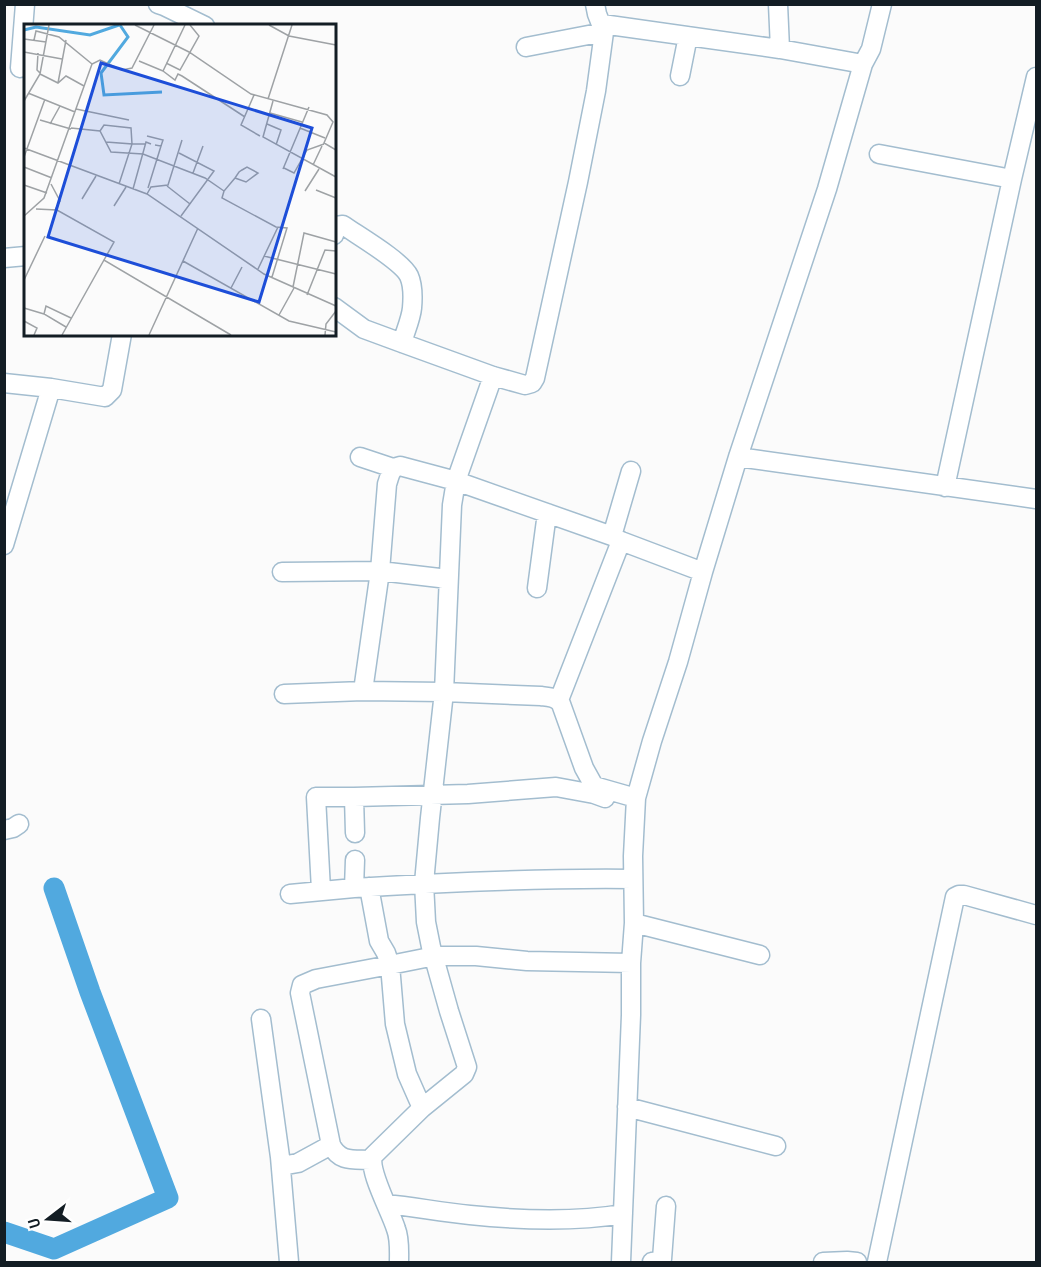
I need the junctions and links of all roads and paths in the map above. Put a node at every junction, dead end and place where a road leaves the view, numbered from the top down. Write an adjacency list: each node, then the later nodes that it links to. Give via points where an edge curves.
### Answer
1 (25, 4): 13 (street)
2 (158, 4): 6 (street)
3 (595, 4): 8 (street)
4 (778, 4): 11 (street)
5 (882, 4): 12 (street, via 871,49)
6 (178, 14): 7 (street)
7 (200, 24)
8 (603, 28): 9 (street); 10 (street); 24 (street, via 596,91 536,378 529,385)
9 (688, 36): 11 (street); 14 (street)
10 (526, 47)
11 (780, 49): 12 (street)
12 (863, 64): 28 (street, via 827,189)
13 (17, 68)
14 (680, 76)
15 (1036, 77): 17 (street)
16 (879, 154): 17 (street)
17 (1012, 179): 32 (street)
18 (336, 226): 23 (street, via 343,225 404,268 408,275 412,310)
19 (24, 256): 20 (street)
20 (4, 258)
21 (336, 308): 23 (street, via 364,329)
22 (122, 336): 26 (street, via 114,383 108,395)
23 (402, 343): 24 (street)
24 (493, 376): 31 (street)
25 (4, 383): 26 (street)
26 (51, 388): 36 (street)
27 (360, 457): 29 (street)
28 (738, 457): 32 (street); 39 (street)
29 (393, 468): 31 (street, via 399,466); 37 (street, via 387,483)
30 (631, 471): 35 (street)
31 (456, 481): 34 (street); 40 (street)
32 (945, 487): 33 (street)
33 (1036, 499)
34 (547, 513): 35 (street); 41 (street)
35 (616, 538): 39 (street); 45 (street)
36 (4, 546)
37 (380, 571): 38 (street); 40 (street); 42 (street)
38 (282, 572)
39 (703, 572): 48 (street)
40 (448, 579): 43 (street)
41 (537, 588)
42 (363, 691): 43 (street); 44 (street)
43 (444, 692): 45 (street); 46 (street)
44 (284, 694)
45 (559, 700): 48 (street, via 594,786)
46 (432, 796): 47 (street); 48 (street, via 556,787); 52 (street)
47 (354, 797): 49 (street); 54 (street, via 316,797)
48 (636, 803): 51 (street)
49 (355, 833)
50 (356, 860): 53 (street)
51 (633, 879): 52 (street); 57 (street)
52 (424, 883): 53 (street); 59 (street, via 426,922)
53 (362, 888): 54 (street); 61 (street)
54 (321, 890): 55 (street)
55 (290, 894)
56 (1036, 915): 78 (street, via 955,897)
57 (634, 923): 58 (street); 60 (street)
58 (760, 954)
59 (435, 956): 60 (street); 61 (street); 64 (street, via 467,1067 464,1074)
60 (631, 963): 63 (street)
61 (390, 964): 64 (street, via 395,1024 406,1074); 65 (street, via 316,979 302,986 302,1005)
62 (261, 1019): 68 (street)
63 (627, 1107): 66 (street); 71 (street)
64 (422, 1108): 67 (street)
65 (331, 1145): 67 (street, via 345,1159); 68 (street, via 298,1163)
66 (776, 1146)
67 (371, 1160): 69 (street)
68 (281, 1166): 72 (street)
69 (387, 1204): 71 (street, via 509,1218 602,1218); 73 (street, via 397,1231)
70 (666, 1206): 75 (street, via 662,1259)
71 (623, 1214): 74 (street)
72 (289, 1263)
73 (399, 1263)
74 (621, 1263)
75 (652, 1263)
76 (823, 1263): 77 (street)
77 (857, 1263)
78 (877, 1263)

